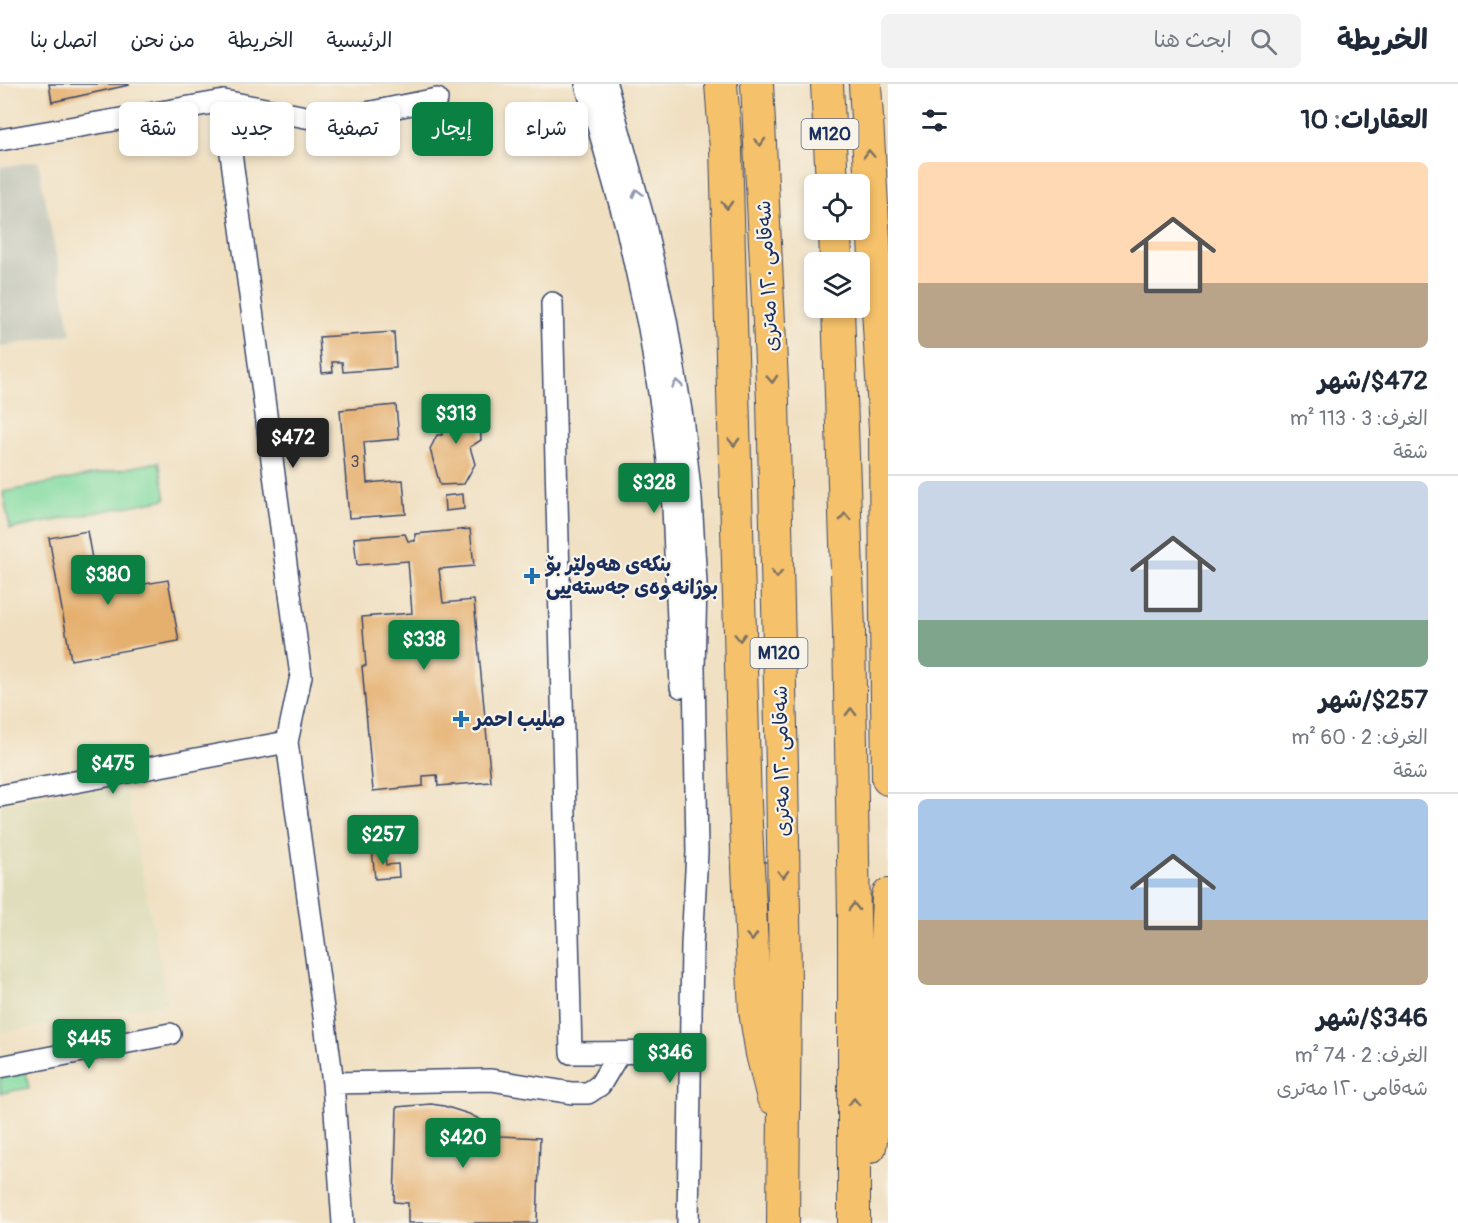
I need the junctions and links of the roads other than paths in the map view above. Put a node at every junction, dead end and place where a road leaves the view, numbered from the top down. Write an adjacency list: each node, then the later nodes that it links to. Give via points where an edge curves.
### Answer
1 (586, 84): 19 (street, via 629,240 649,328 664,426 673,507 685,854)
2 (606, 84): 19 (street, one-way to 2, via 697,852 696,583 691,499 666,320 644,221)
3 (721, 84): 25 (highway, one-way to 25, via 755,1011 764,1064)
4 (757, 84): 25 (highway, شەقامی ١٢٠ مەتری / M120, one-way to 25, via 775,473 785,984)
5 (827, 84): 10 (highway, M120)
6 (865, 84): 14 (highway, one-way to 6)
7 (437, 99): 8 (street, via 326,121)
8 (224, 101): 9 (street); 15 (street, via 301,676)
9 (0, 140)
10 (832, 174)
11 (552, 303): 22 (street, via 571,1053)
12 (838, 318): 26 (highway, one-way to 12, via 849,619)
13 (888, 363): 14 (highway)
14 (885, 430): 16 (highway)
15 (287, 742): 17 (street); 24 (street)
16 (888, 779)
17 (0, 796)
18 (888, 895): 26 (highway, via 880,1079 871,1144)
19 (692, 945): 21 (street)
20 (170, 1034): 23 (street)
21 (690, 1052): 22 (street); 28 (street)
22 (619, 1053): 24 (street, via 600,1085 588,1093 491,1080)
23 (0, 1067)
24 (333, 1083): 27 (street)
25 (784, 1136): 29 (highway, شەقامی ١٢٠ مەتری / M120)
26 (854, 1216)
27 (343, 1223)
28 (688, 1223)
29 (783, 1223)

